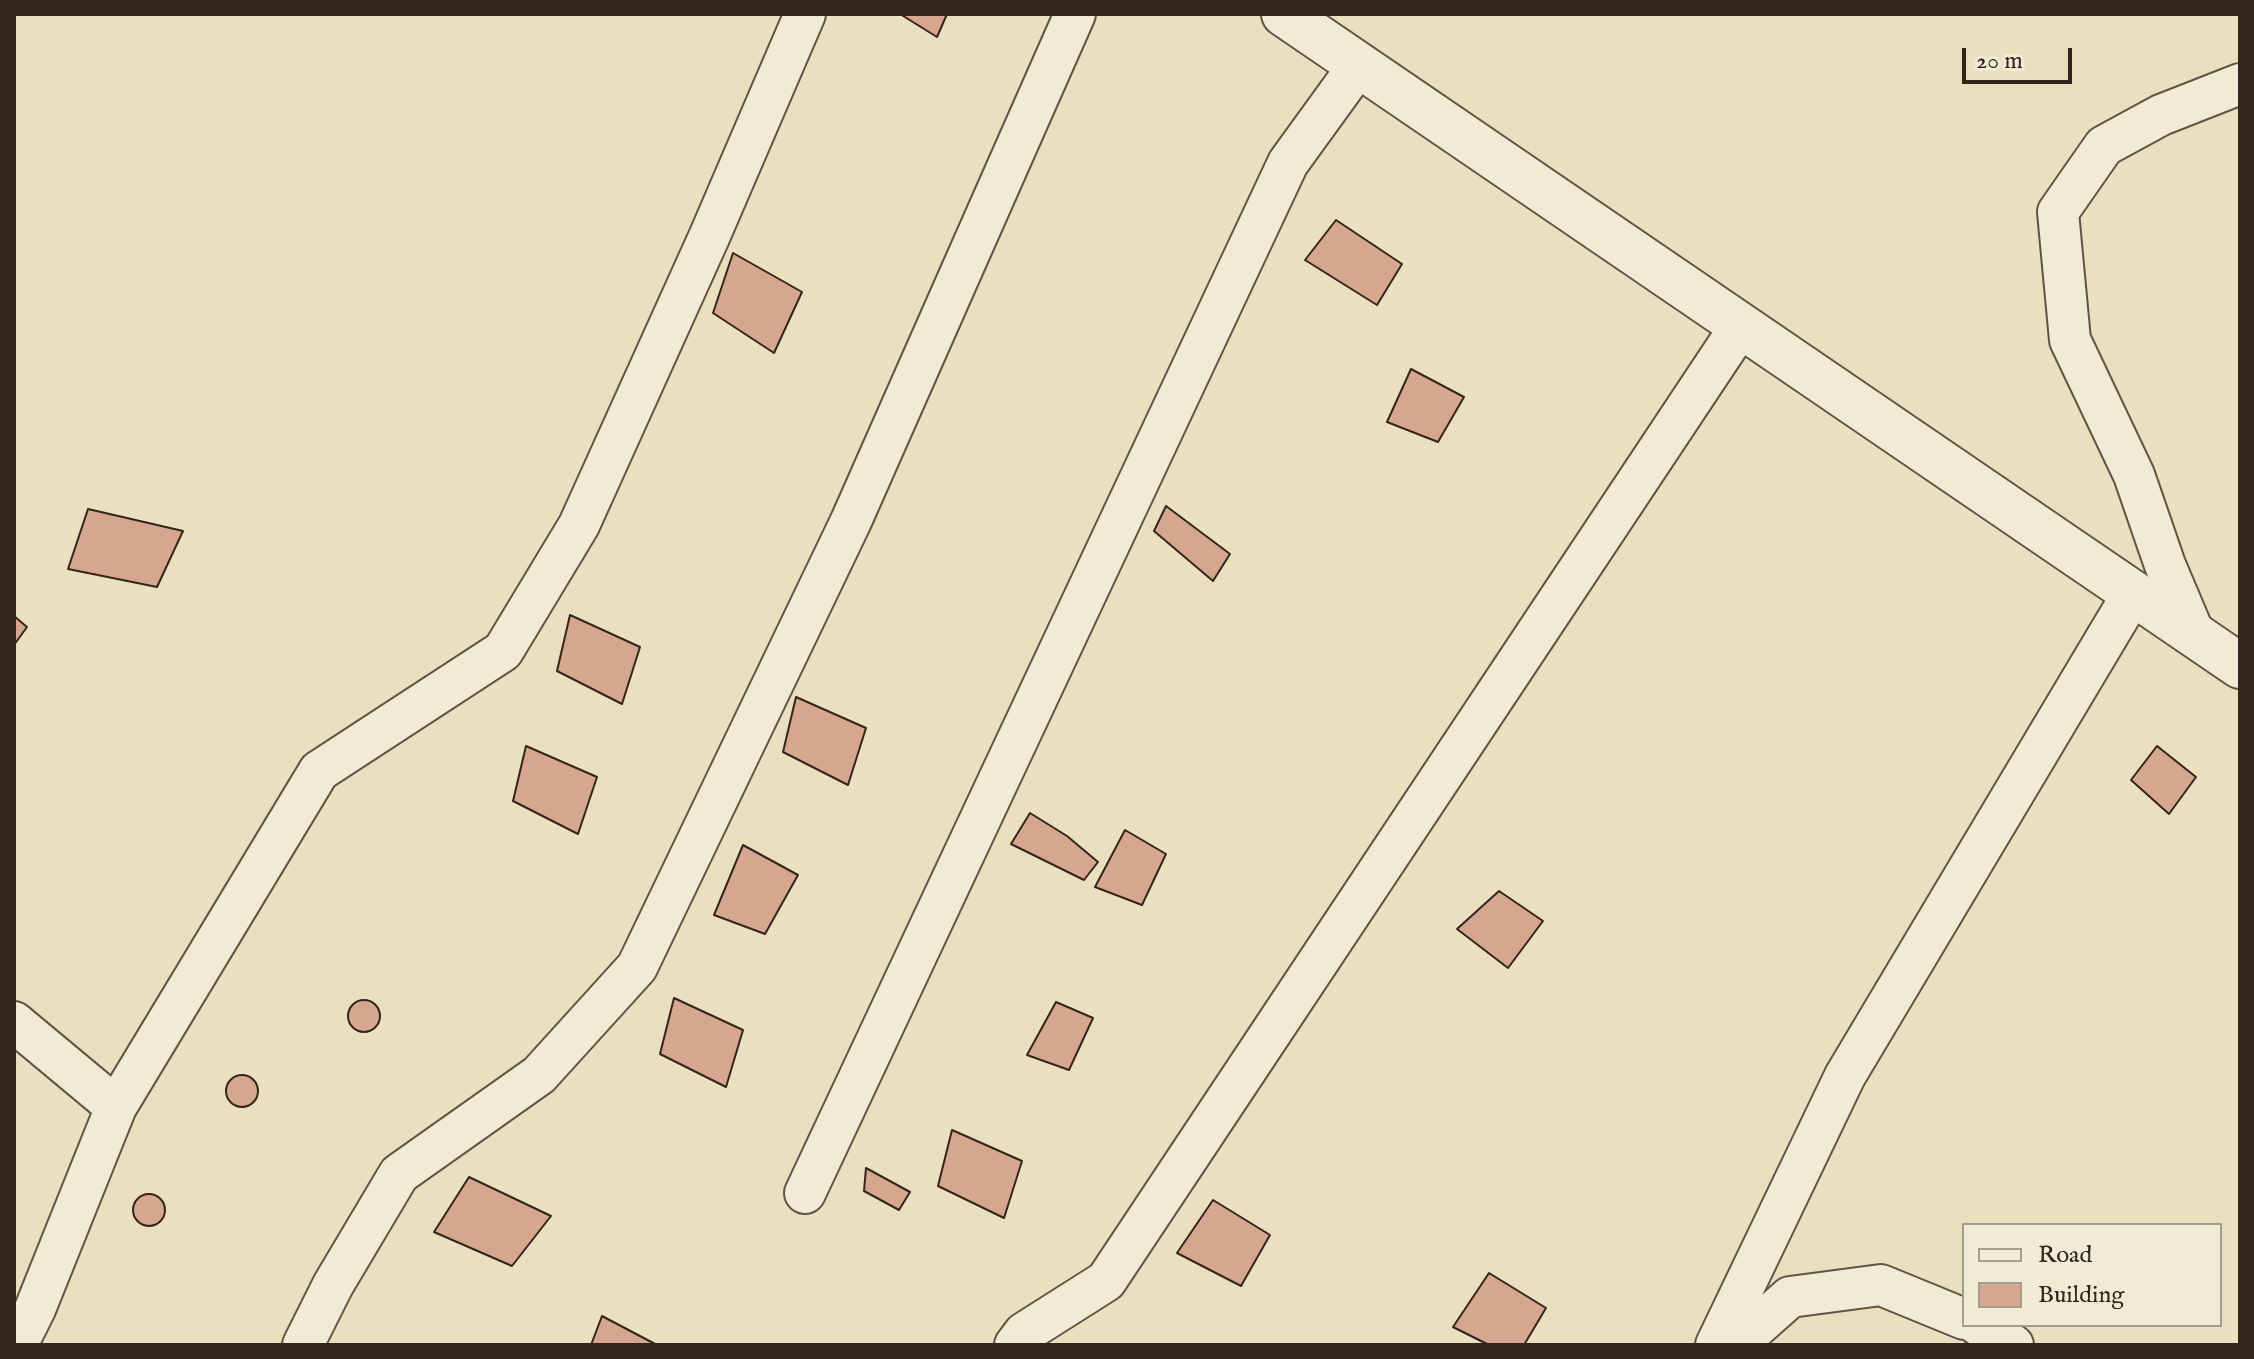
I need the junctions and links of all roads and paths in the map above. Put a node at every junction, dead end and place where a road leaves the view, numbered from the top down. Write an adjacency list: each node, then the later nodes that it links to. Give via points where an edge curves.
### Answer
1 (805, 14): 11 (street, via 579,525 503,651 319,771)
2 (1075, 14): 16 (street, via 851,521 637,967 539,1075 399,1174)
3 (1284, 14): 4 (street)
4 (1359, 65): 6 (street); 12 (street, via 1288,163)
5 (2240, 84): 8 (street, via 2161,115 2104,146 2058,212 2070,340 2134,475)
6 (1740, 327): 7 (street); 17 (street, via 1106,1281 1024,1333)
7 (2132, 595): 8 (street); 18 (street, via 1845,1076)
8 (2195, 636): 9 (street)
9 (2240, 666)
10 (14, 1022): 11 (street)
11 (116, 1107): 15 (street)
12 (805, 1193)
13 (1962, 1318): 19 (street, via 1881,1285 1790,1297)
14 (1982, 1327): 20 (street)
15 (17, 1345)
16 (303, 1345)
17 (1015, 1345)
18 (1716, 1345)
19 (1736, 1345)
20 (2013, 1345)

